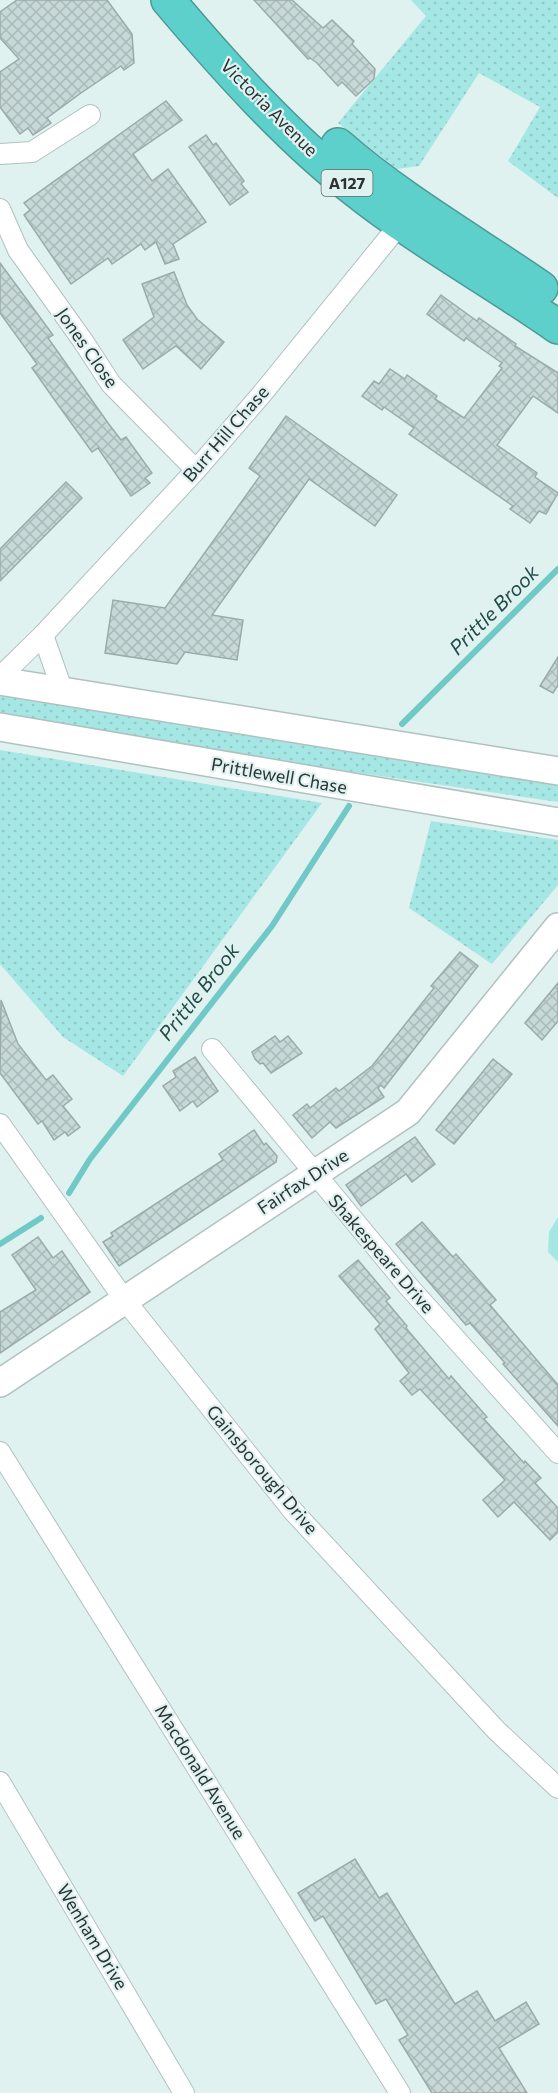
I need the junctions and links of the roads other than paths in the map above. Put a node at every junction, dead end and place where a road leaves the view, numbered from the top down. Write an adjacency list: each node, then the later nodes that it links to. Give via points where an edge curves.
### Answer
1 (168, 0): 6 (highway, Victoria Avenue / A127, via 207,47 302,143)
2 (197, 0): 7 (highway, Victoria Avenue / A127, via 272,83 368,171)
3 (90, 115): 4 (street, via 32,152)
4 (0, 154)
5 (0, 209): 9 (street, Jones Close, via 18,250 111,384)
6 (400, 224): 8 (highway, Victoria Avenue / A127); 9 (street, Burr Hill Chase)
7 (558, 300)
8 (558, 327)
9 (196, 470): 10 (street, Burr Hill Chase)
10 (43, 635): 11 (street, Burr Hill Chase); 12 (street)
11 (0, 679): 12 (street)
12 (63, 689): 14 (street)
13 (0, 727): 15 (street, Prittlewell Chase)
14 (558, 771)
15 (558, 822)
16 (558, 927): 19 (street, Fairfax Drive, via 408,1112)
17 (212, 1049): 19 (street, Shakespeare Drive)
18 (0, 1124): 20 (street, Gainsborough Drive)
19 (313, 1174): 20 (street, Fairfax Drive); 23 (street, Shakespeare Drive)
20 (124, 1299): 21 (street, Fairfax Drive); 25 (street, Gainsborough Drive, via 293,1511 497,1731)
21 (0, 1383)
22 (0, 1452): 27 (street, Macdonald Avenue)
23 (558, 1453)
24 (0, 1782): 26 (street, Wenham Drive)
25 (558, 1788)
26 (184, 2093)
27 (400, 2093)

